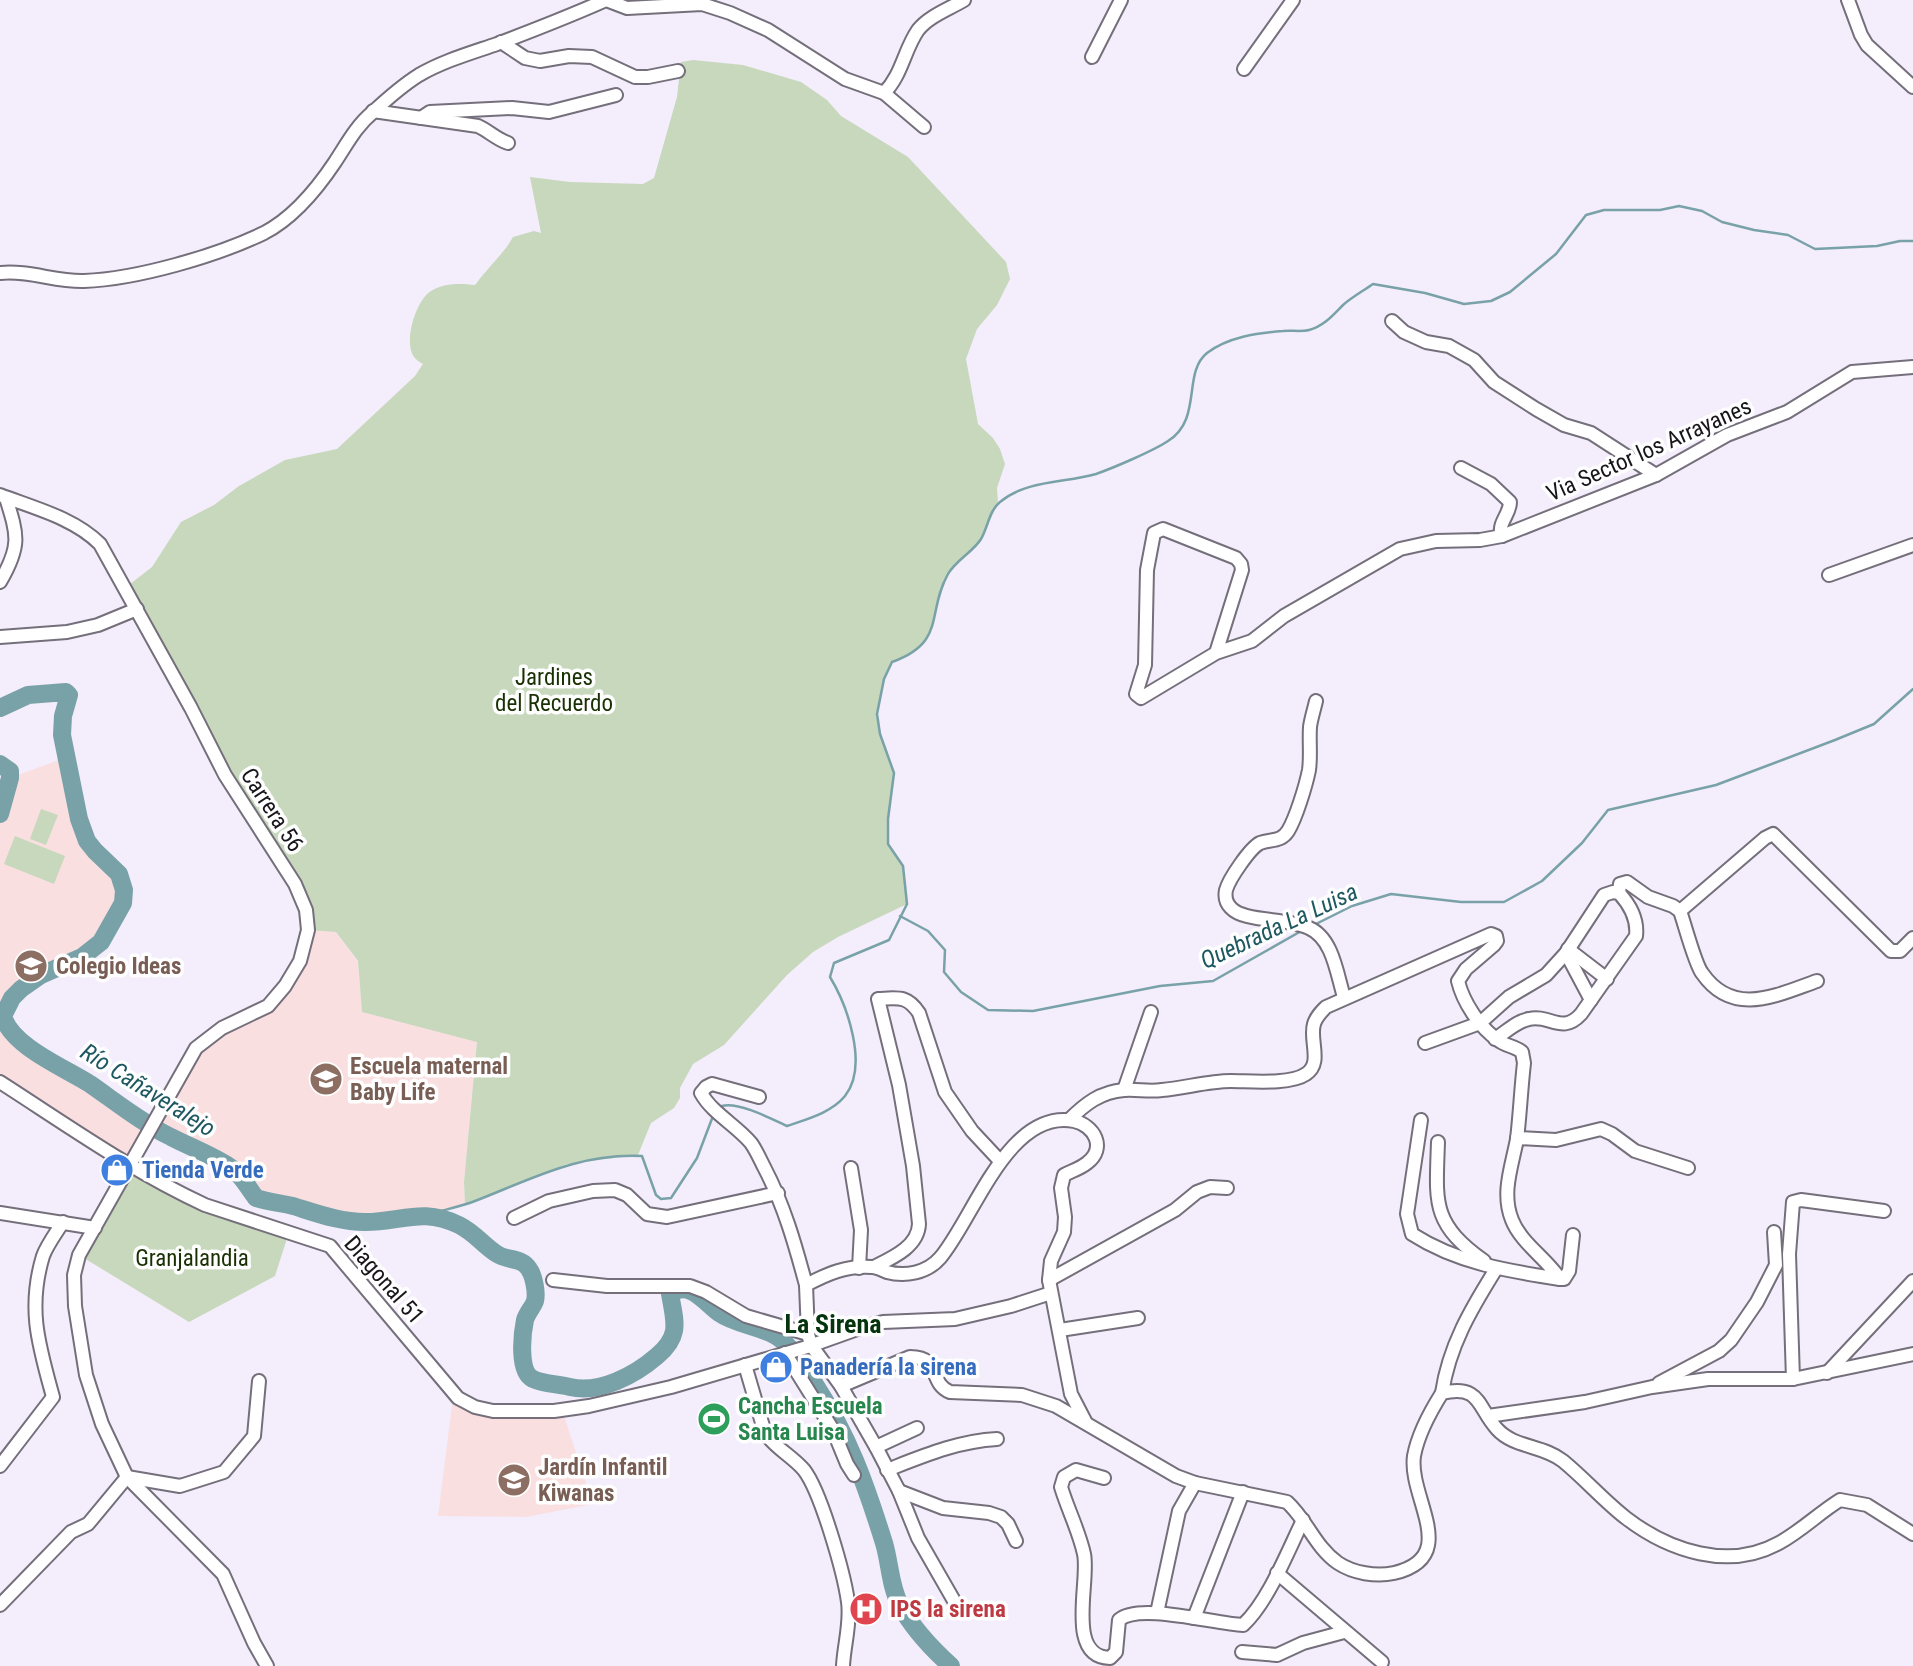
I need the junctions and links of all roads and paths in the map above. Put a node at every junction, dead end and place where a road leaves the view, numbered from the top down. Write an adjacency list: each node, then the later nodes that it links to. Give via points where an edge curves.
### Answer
1 (606, 0): 6 (street); 11 (street, via 627,8 702,4 730,13 768,30 845,79)
2 (964, 0): 11 (street, via 916,33 893,84)
3 (1121, 0): 7 (street)
4 (1293, 0): 8 (street)
5 (1848, 0): 10 (street, via 1867,46)
6 (501, 43): 9 (street, via 525,58 540,61 592,57 635,77); 13 (street, via 417,76)
7 (1092, 57)
8 (1244, 69)
9 (678, 71)
10 (1913, 87)
11 (884, 93): 15 (street)
12 (616, 95): 14 (street, via 549,112 512,108 430,111)
13 (373, 111): 14 (street); 17 (street, via 355,128 316,188 288,217 264,232 219,250 125,275 85,281)
14 (421, 118): 16 (street, via 478,126)
15 (923, 127)
16 (508, 144)
17 (0, 273)
18 (1392, 321): 21 (street, via 1404,332 1474,359 1494,382 1536,409 1591,433)
19 (1913, 367): 21 (street, Via Sector los Arrayanes, via 1852,372 1787,412 1727,435)
20 (1461, 468): 23 (street, via 1491,484 1510,502 1500,525)
21 (1656, 475): 23 (street, Via Sector los Arrayanes)
22 (3, 496): 26 (street, via 16,529 14,559); 27 (street, Carrera 56, via 89,533)
23 (1502, 536): 29 (street, Via Sector los Arrayanes, via 1400,549 1284,616 1252,641)
24 (1913, 545): 25 (street)
25 (1829, 575)
26 (0, 582)
27 (137, 609): 28 (street, via 67,632); 51 (street, Carrera 56, via 225,775 295,884 306,910 308,930 300,961 268,1006 222,1028 196,1048)
28 (0, 637)
29 (1216, 653): 29 (street, Via Sector los Arrayanes, via 1141,698 1136,694 1145,665 1147,570 1158,530 1236,558 1241,564)
30 (1316, 701): 37 (street, via 1310,724 1309,770 1287,833 1252,850 1230,879 1226,902 1243,915 1308,927 1320,934)
31 (1619, 893): 32 (street, via 1620,884 1627,882); 34 (street, via 1604,895); 35 (street, via 1632,911 1636,936)
32 (1680, 911): 33 (street, via 1773,835 1891,951 1900,951); 36 (street, via 1701,972 1714,987 1734,998 1764,1000)
33 (1913, 938)
34 (1567, 951): 35 (street); 38 (street); 40 (street, via 1546,975)
35 (1607, 979): 38 (street)
36 (1817, 981)
37 (1344, 997): 40 (street, via 1491,934 1497,941 1458,981); 44 (street, via 1317,1017 1312,1027 1315,1061 1304,1076 1161,1091)
38 (1591, 1000): 41 (street, via 1575,1021 1565,1025 1528,1019)
39 (1151, 1012): 44 (street)
40 (1480, 1023): 41 (street); 42 (street)
41 (1495, 1039): 48 (street, via 1519,1049 1523,1057)
42 (1425, 1043)
43 (0, 1082): 51 (street, Diagonal 51)
44 (1124, 1090): 46 (street, via 1086,1102)
45 (759, 1097): 55 (street, via 712,1084 701,1093 752,1145)
46 (1069, 1120): 50 (street, via 1040,1125); 70 (street, via 1093,1131 1098,1144 1086,1164 1064,1175 1064,1232 1051,1261)
47 (1420, 1120): 65 (street, via 1408,1214 1412,1234 1435,1249)
48 (1517, 1138): 53 (street, via 1556,1140 1601,1129 1635,1151); 66 (street, via 1507,1190 1511,1219)
49 (1438, 1142): 65 (street, via 1436,1194 1443,1218 1463,1245)
50 (1000, 1161): 63 (street, via 939,1260 908,1274); 63 (street, via 945,1092 913,1005 905,999 878,999 900,1085 919,1224 909,1246)
51 (130, 1166): 60 (street, Carrera 56); 76 (street, Diagonal 51, via 190,1199 330,1246 458,1398 475,1407 554,1411 589,1406)
52 (850, 1168): 64 (street, via 861,1230)
53 (1688, 1168)
54 (1227, 1188): 70 (street, via 1197,1192)
55 (778, 1193): 58 (street, via 667,1217 647,1214 615,1190 593,1191 549,1201); 69 (street)
56 (1884, 1211): 78 (street, via 1793,1202 1789,1254)
57 (0, 1213): 59 (street)
58 (514, 1218)
59 (63, 1222): 60 (street); 88 (street, via 44,1254 35,1306 36,1337 53,1397)
60 (95, 1228): 91 (street, Carrera 56, via 79,1255 75,1306 86,1376)
61 (1774, 1232): 81 (street, via 1776,1265 1731,1340)
62 (1573, 1235): 66 (street, via 1569,1271)
63 (874, 1267): 64 (street)
64 (859, 1268): 69 (street, via 832,1272)
65 (1496, 1269): 66 (street); 82 (street, via 1467,1315 1448,1361)
66 (1560, 1279)
67 (553, 1280): 73 (street, via 607,1286 690,1286)
68 (1913, 1281): 77 (street)
69 (806, 1285): 73 (street)
70 (1050, 1286): 72 (street); 73 (street, via 1011,1306 955,1319 883,1322)
71 (1138, 1318): 72 (street)
72 (1060, 1330): 84 (street, via 1071,1394)
73 (807, 1342): 74 (street); 80 (street)
74 (783, 1354): 76 (street); 90 (street, via 833,1430)
75 (1913, 1354): 77 (street)
76 (745, 1365): 108 (street, via 765,1433 804,1471 825,1517 848,1602)
77 (1827, 1373): 78 (street)
78 (1793, 1379): 81 (street, via 1708,1379)
79 (259, 1381): 91 (street, via 254,1436 224,1472 180,1486)
80 (841, 1385): 84 (street, via 910,1357 922,1357 944,1390 1022,1395 1056,1406); 87 (street)
81 (1652, 1387): 83 (street)
82 (1442, 1393): 83 (street, via 1465,1391 1475,1396); 96 (street, via 1430,1411 1414,1456 1415,1481 1430,1538 1419,1561 1403,1571 1382,1575 1351,1569 1324,1552)
83 (1488, 1416): 97 (street, via 1509,1439 1562,1460 1626,1518 1659,1540 1687,1551 1719,1557 1751,1554 1779,1543 1840,1500 1867,1506)
84 (1087, 1424): 93 (street)
85 (917, 1428): 87 (street)
86 (997, 1439): 89 (street, via 955,1445)
87 (876, 1447): 89 (street)
88 (0, 1466)
89 (887, 1470): 94 (street)
90 (854, 1475)
91 (127, 1477): 100 (street, via 88,1524 71,1532); 107 (street, Carrera 56, via 223,1574)
92 (1104, 1478): 102 (street, via 1076,1470 1065,1477 1061,1488 1084,1557 1084,1634 1095,1653 1110,1658 1116,1652 1119,1620 1125,1614)
93 (1195, 1483): 95 (street); 102 (street, via 1179,1511)
94 (899, 1491): 98 (street, via 943,1508 1001,1517); 101 (street, via 918,1538)
95 (1243, 1492): 96 (street, via 1287,1502); 103 (street)
96 (1303, 1520): 99 (street)
97 (1913, 1534)
98 (1016, 1541)
99 (1277, 1573): 103 (street, via 1243,1625); 104 (street)
100 (0, 1605)
101 (957, 1606)
102 (1157, 1613): 103 (street)
103 (1194, 1618)
104 (1344, 1632): 105 (street, via 1277,1655); 106 (street)
105 (1242, 1652)
106 (1382, 1662)
107 (267, 1666)
108 (843, 1666)

